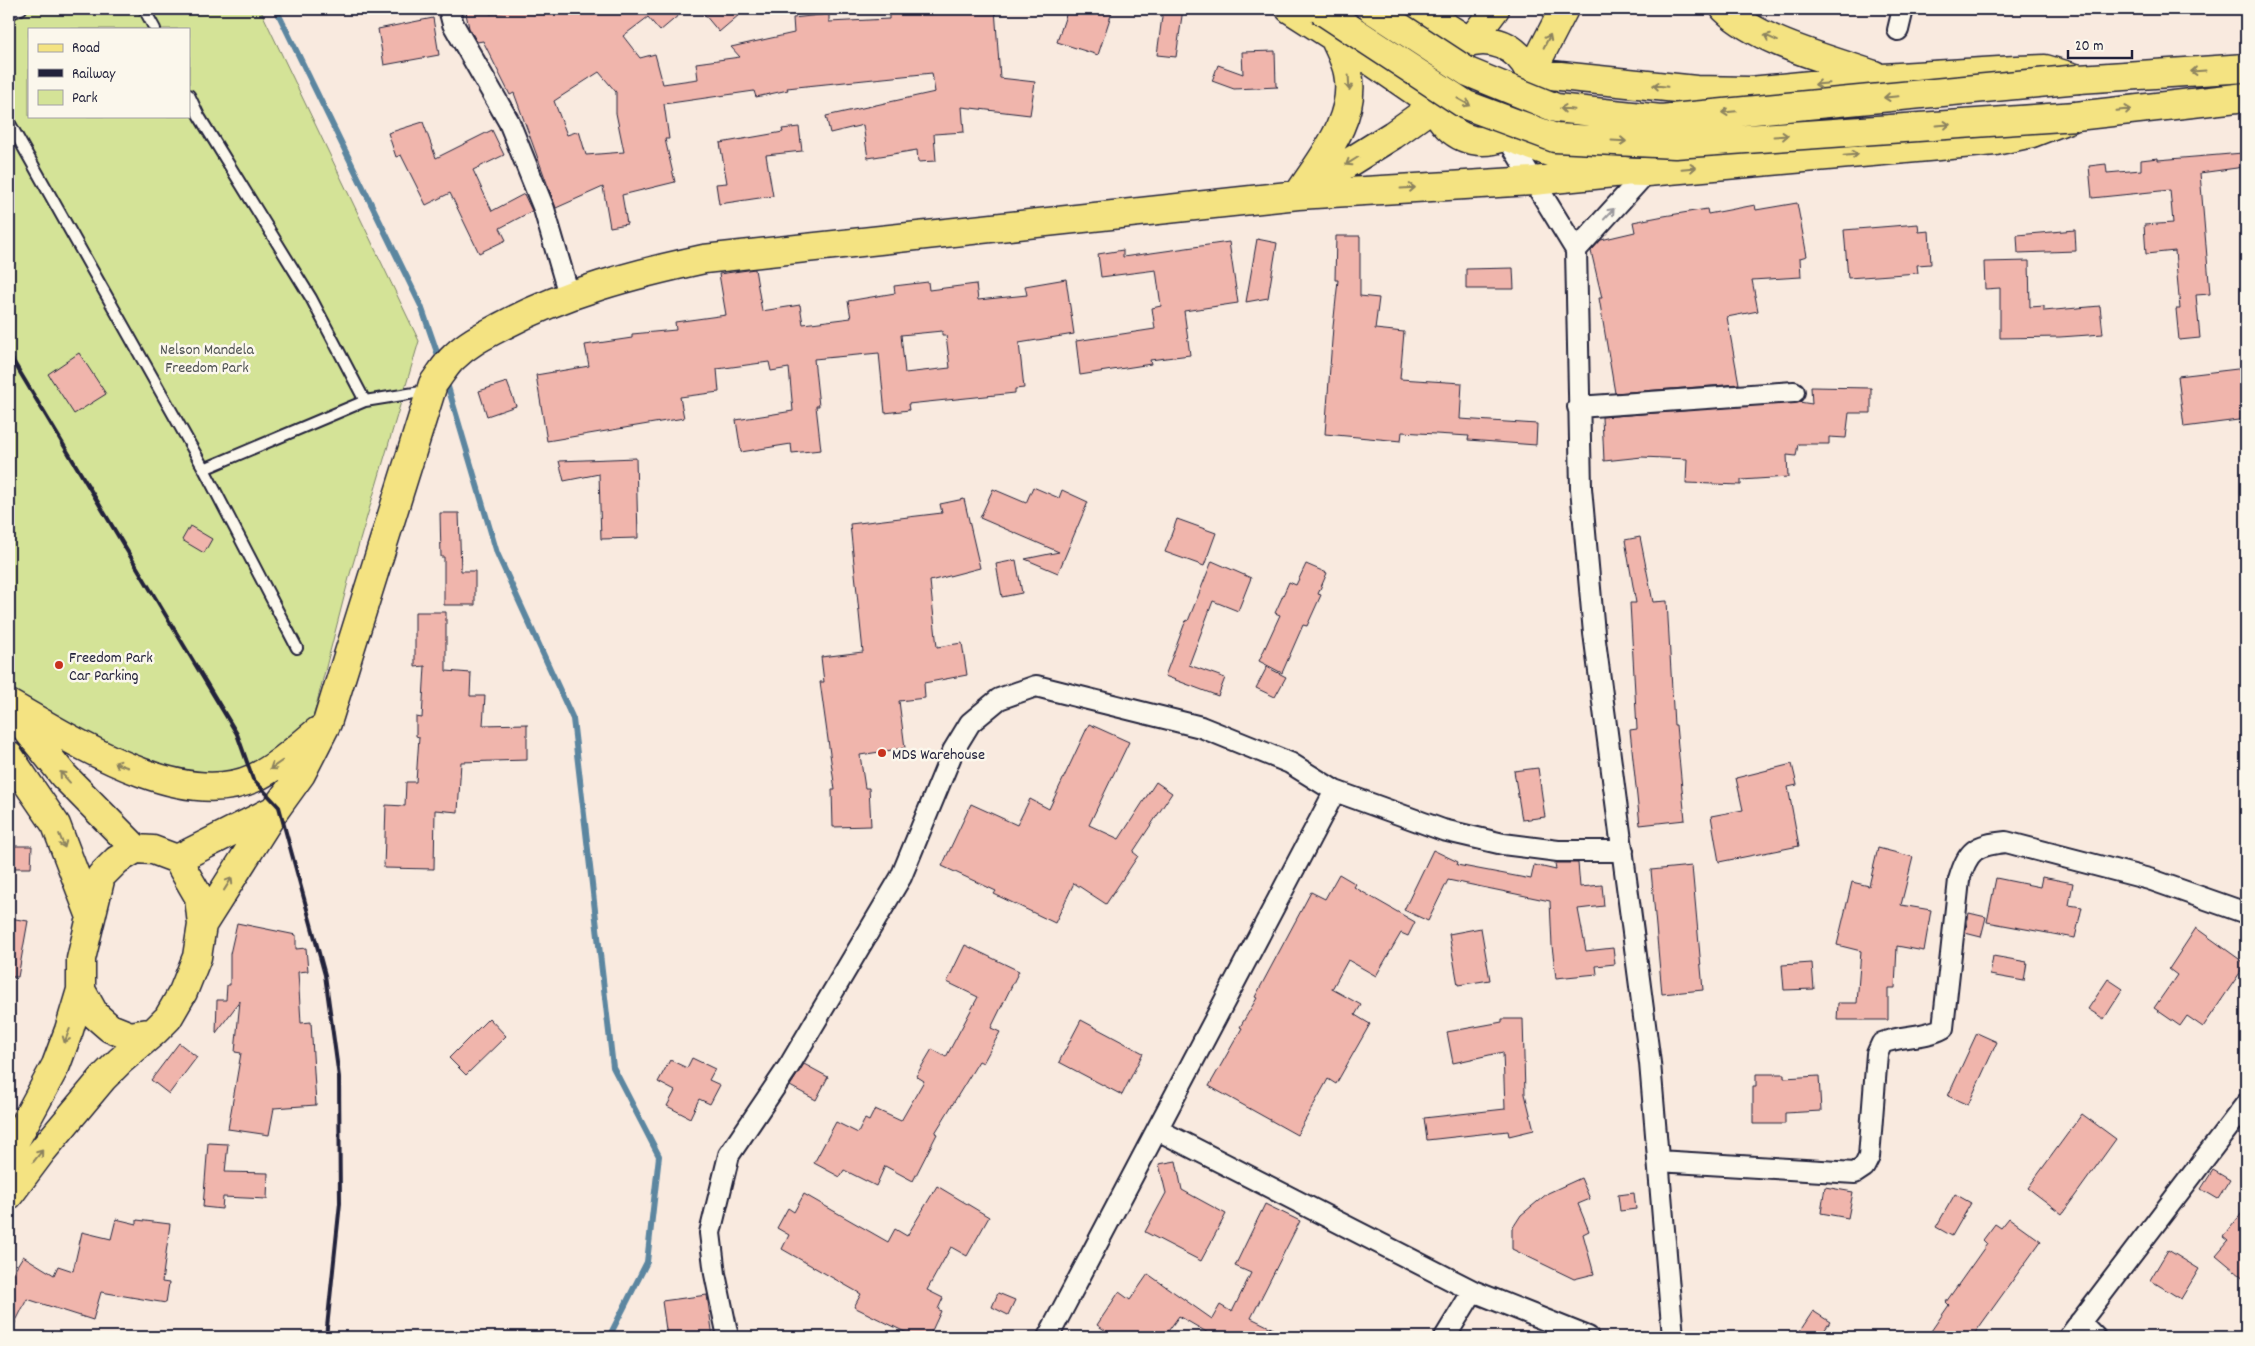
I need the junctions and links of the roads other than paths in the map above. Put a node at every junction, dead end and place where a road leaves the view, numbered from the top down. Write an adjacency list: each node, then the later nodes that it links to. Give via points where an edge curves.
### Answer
1 (21, 9): 13 (lane)
2 (144, 9): 14 (lane)
3 (449, 9): 34 (street, via 453,24 508,122 544,209)
4 (1290, 9): 16 (main road)
5 (1320, 9): 26 (main road, one-way to 26, bridge, via 1466,104 1555,138 1675,144)
6 (1372, 9): 22 (main road, one-way to 6, bridge, via 1661,119 1556,108 1468,72)
7 (1409, 9): 18 (main road, via 1404,32 1396,44)
8 (1418, 9): 17 (main road)
9 (1495, 9): 17 (main road)
10 (1564, 9): 20 (main road, one-way to 10)
11 (1725, 9): 21 (main road, one-way to 11, via 1769,38)
12 (1902, 9): 15 (street)
13 (9, 14)
14 (154, 28)
15 (1898, 30)
16 (1334, 37): 18 (main road); 32 (main road, one-way to 32, via 1348,73 1350,102 1336,135)
17 (1470, 42): 20 (main road, via 1489,40 1507,45 1522,57); 25 (main road, via 1452,51 1439,66 1433,85)
18 (1368, 59): 25 (main road)
19 (2246, 68): 22 (main road, one-way to 22)
20 (1531, 73): 21 (main road, one-way to 20, via 1750,91 1696,90); 28 (main road, via 1533,103 1518,128)
21 (1882, 78): 22 (main road, via 2045,69)
22 (2079, 79)
23 (190, 97): 37 (lane, via 311,298)
24 (2246, 97): 26 (main road, one-way to 24)
25 (1435, 105): 28 (main road, via 1450,130 1463,138 1477,142); 32 (main road, one-way to 32)
26 (2076, 116): 29 (main road, one-way to 26, via 1995,141 2032,133)
27 (9, 122): 39 (lane)
28 (1506, 136): 29 (main road, via 1578,162); 30 (street); 31 (main road)
29 (1636, 172): 30 (main road); 33 (street, one-way to 29)
30 (1533, 181): 31 (main road); 33 (street)
31 (1479, 184): 32 (main road, one-way to 31)
32 (1298, 195): 34 (main road, via 704,259 642,272)
33 (1576, 250): 38 (street)
34 (568, 295): 35 (main road, via 470,343 452,358)
35 (432, 387): 37 (lane); 42 (main road)
36 (1794, 392): 38 (street)
37 (364, 401): 39 (lane)
38 (1578, 407): 47 (street, via 1581,488 1594,633)
39 (204, 469): 40 (lane)
40 (297, 648)
41 (9, 705): 42 (main road, one-way to 41, via 266,772 234,785 219,787 186,784 114,763); 46 (main road, one-way to 41, via 64,776)
42 (327, 723): 45 (main road, via 301,774)
43 (9, 756): 50 (main road, one-way to 50, via 56,825)
44 (1335, 791): 47 (street, via 1443,830 1503,844 1558,851); 55 (street); 61 (street, via 1290,763 1201,727 1036,686 999,699 970,723 953,751 901,877 789,1066 729,1155 710,1233)
45 (275, 810): 48 (main road); 51 (main road, one-way to 45)
46 (136, 849): 48 (main road, via 153,850); 50 (main road, via 117,860 101,876)
47 (1624, 851): 57 (street, via 1650,1063)
48 (177, 859): 51 (main road, via 199,897)
49 (2246, 913): 57 (street, via 2149,879 2006,842 1975,849 1965,860 1958,880 1943,1028 1882,1043 1877,1054 1869,1157 1864,1168 1855,1173)
50 (91, 917): 52 (main road, via 80,959)
51 (202, 925): 53 (main road, via 197,957 182,992 168,1018)
52 (81, 990): 53 (main road, via 95,1015 110,1028 130,1036); 56 (main road, one-way to 56, via 56,1065)
53 (154, 1032): 58 (main road, one-way to 53, via 103,1078)
54 (2246, 1104): 60 (street)
55 (1158, 1130): 59 (street); 62 (street)
56 (11, 1145)
57 (1658, 1161): 65 (street)
58 (9, 1195)
59 (1473, 1291): 63 (street); 64 (street)
60 (2075, 1330): 66 (street)
61 (728, 1337)
62 (1048, 1337)
63 (1445, 1337)
64 (1588, 1337)
65 (1673, 1337)
66 (2095, 1337)

